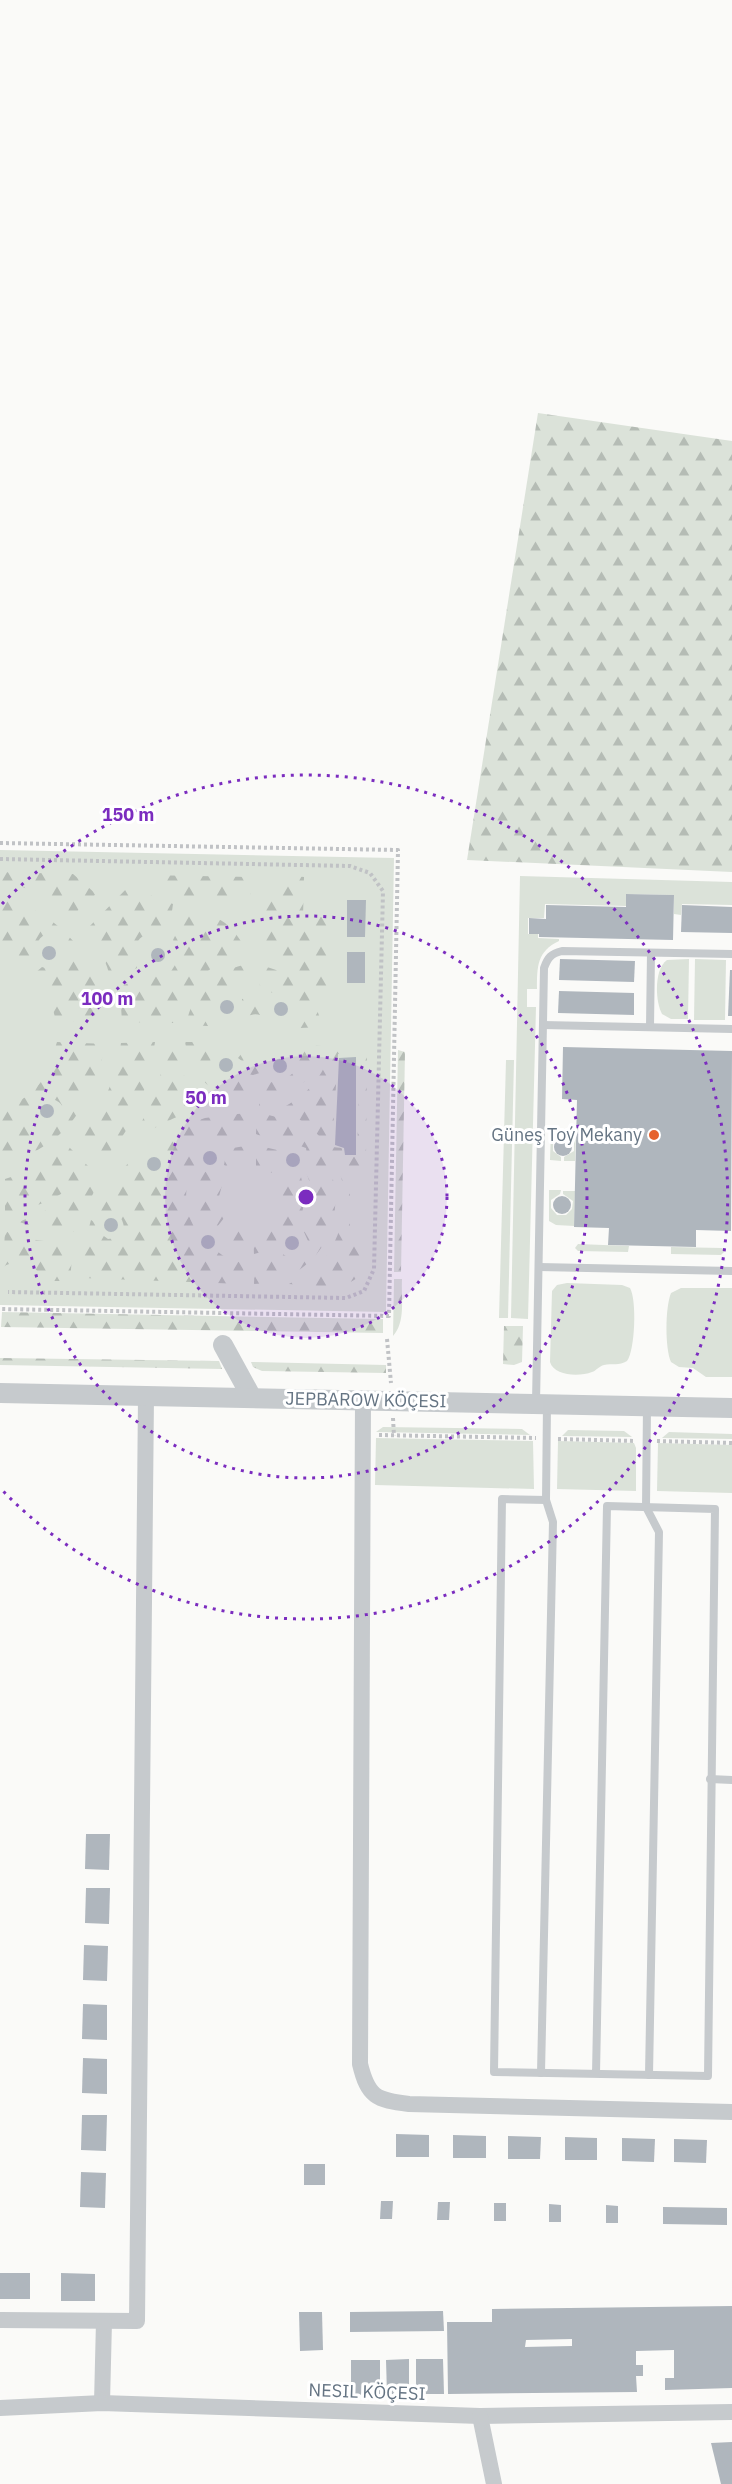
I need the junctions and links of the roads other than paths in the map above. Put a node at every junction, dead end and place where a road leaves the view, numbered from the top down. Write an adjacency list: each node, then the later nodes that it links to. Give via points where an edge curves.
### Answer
1 (651, 953): 2 (lane); 3 (lane, via 553,954 544,968); 4 (lane)
2 (732, 954)
3 (543, 1025): 4 (lane); 6 (lane)
4 (650, 1028): 5 (lane)
5 (732, 1029)
6 (539, 1268): 7 (lane); 13 (lane)
7 (732, 1271)
8 (223, 1346): 11 (street)
9 (0, 1393): 10 (street, JEPBAROW KÖÇESI)
10 (146, 1396): 11 (street, JEPBAROW KÖÇESI); 25 (street, via 137,2320)
11 (252, 1398): 12 (street, JEPBAROW KÖÇESI)
12 (363, 1400): 13 (street, JEPBAROW KÖÇESI); 23 (street, via 360,2064 365,2085 375,2096 409,2104)
13 (542, 1404): 14 (street, JEPBAROW KÖÇESI); 16 (lane)
14 (647, 1406): 15 (street, JEPBAROW KÖÇESI); 17 (lane)
15 (732, 1408)
16 (546, 1500): 20 (lane, via 553,1522); 20 (lane, via 502,1499 494,2072)
17 (646, 1507): 18 (lane, via 715,1509); 21 (lane, via 607,1506); 22 (lane, via 659,1532)
18 (710, 1779): 19 (lane); 22 (lane, via 708,2076)
19 (732, 1780)
20 (542, 2073): 21 (lane)
21 (596, 2074): 22 (lane)
22 (649, 2075)
23 (732, 2112)
24 (0, 2320): 25 (street)
25 (104, 2321): 26 (street)
26 (102, 2403): 27 (street, NESIL KÖÇESI); 29 (street, NESIL KÖÇESI)
27 (0, 2408)
28 (732, 2412): 29 (street, NESIL KÖÇESI)
29 (480, 2416): 30 (street)
30 (494, 2484)

